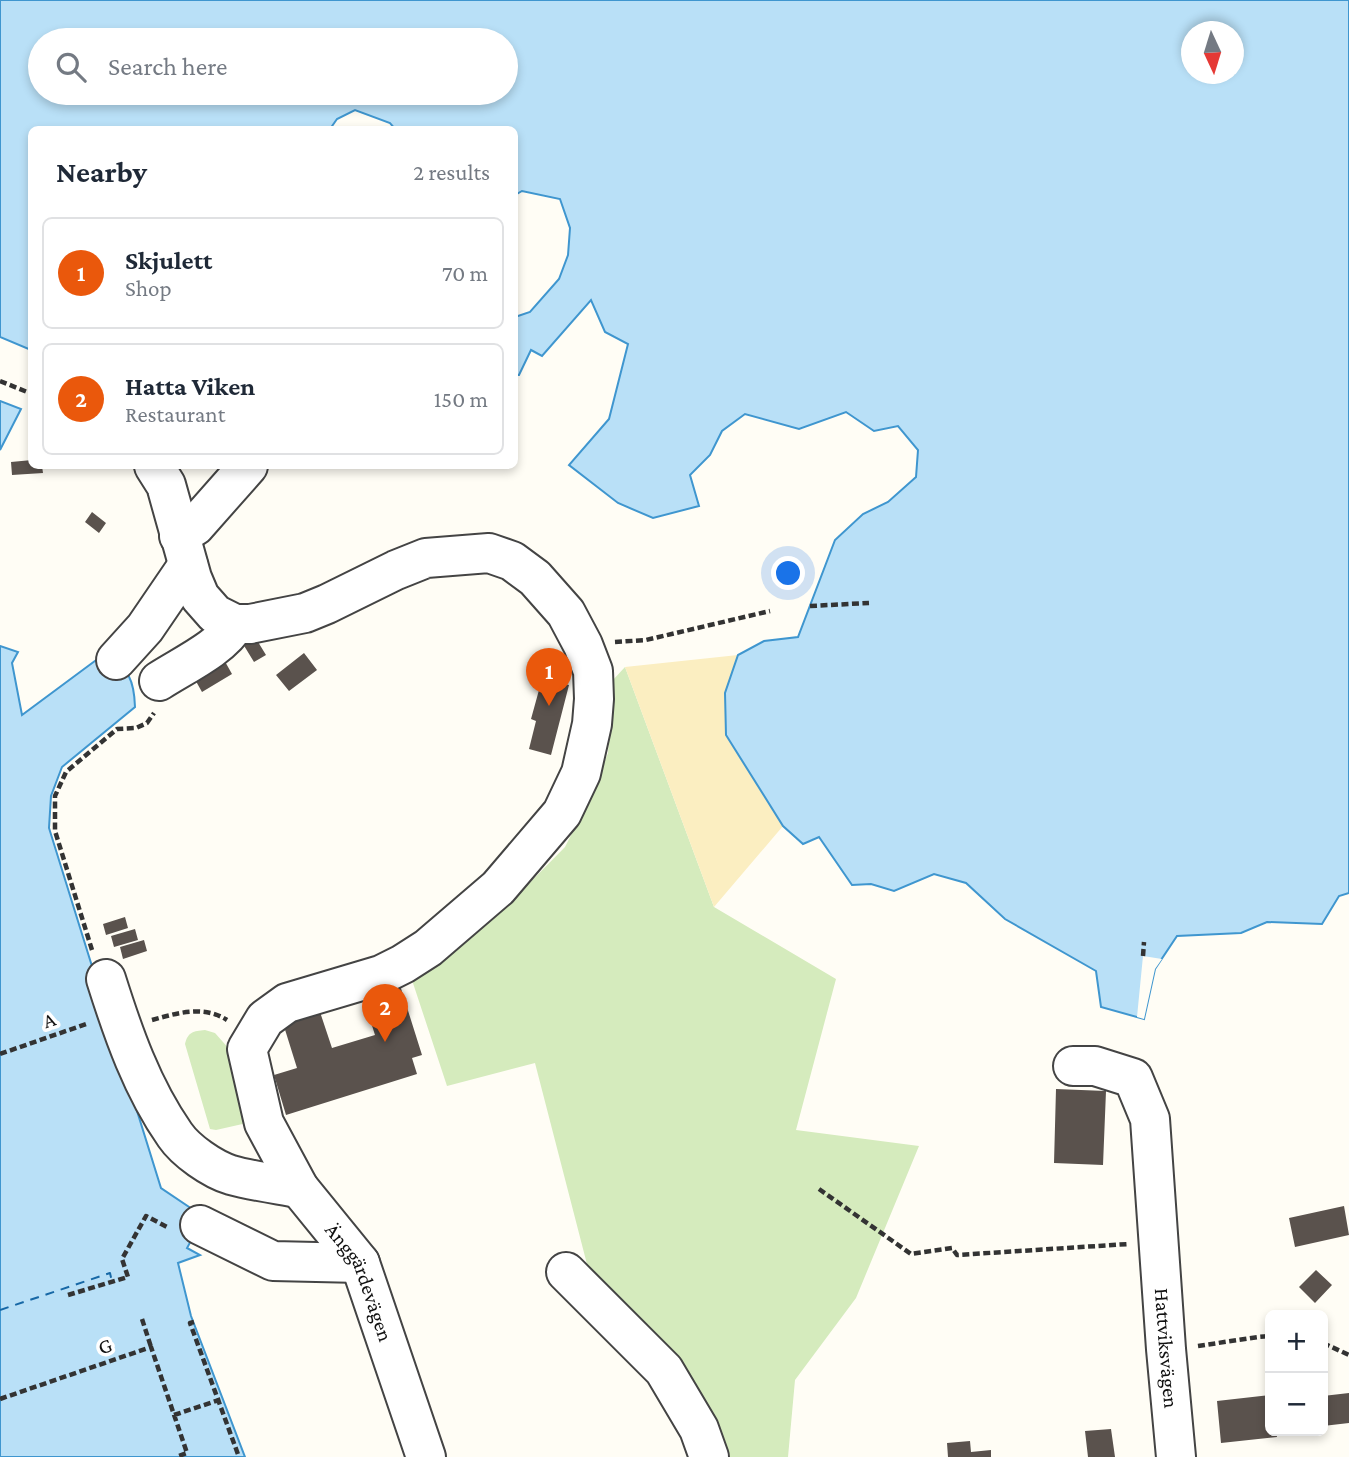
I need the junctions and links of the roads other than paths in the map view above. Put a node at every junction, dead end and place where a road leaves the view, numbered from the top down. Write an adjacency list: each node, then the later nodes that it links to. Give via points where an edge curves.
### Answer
1 (156, 469): 3 (street, via 166,485)
2 (245, 469): 3 (street, via 195,526)
3 (184, 551): 4 (street, via 200,597 215,614); 5 (street, via 145,628)
4 (235, 624): 6 (street, via 218,643); 9 (street, Änggärdevägen, via 305,613 426,558 489,553 512,561 535,578 566,613 593,671 592,723 580,773 562,813 498,888 403,964 287,1003 265,1019 247,1049 264,1123)
5 (116, 660)
6 (159, 681)
7 (106, 979): 9 (street, via 109,1025 176,1137 202,1161 230,1175)
8 (1073, 1066): 15 (street, Hattviksvägen, via 1095,1066 1133,1078 1150,1119)
9 (299, 1188): 11 (street, Änggärdevägen)
10 (190, 1230): 11 (street, via 272,1261)
11 (360, 1263): 13 (street, Änggärdevägen)
12 (566, 1272): 14 (street, via 664,1370 699,1429)
13 (426, 1457)
14 (709, 1457)
15 (1176, 1457)

